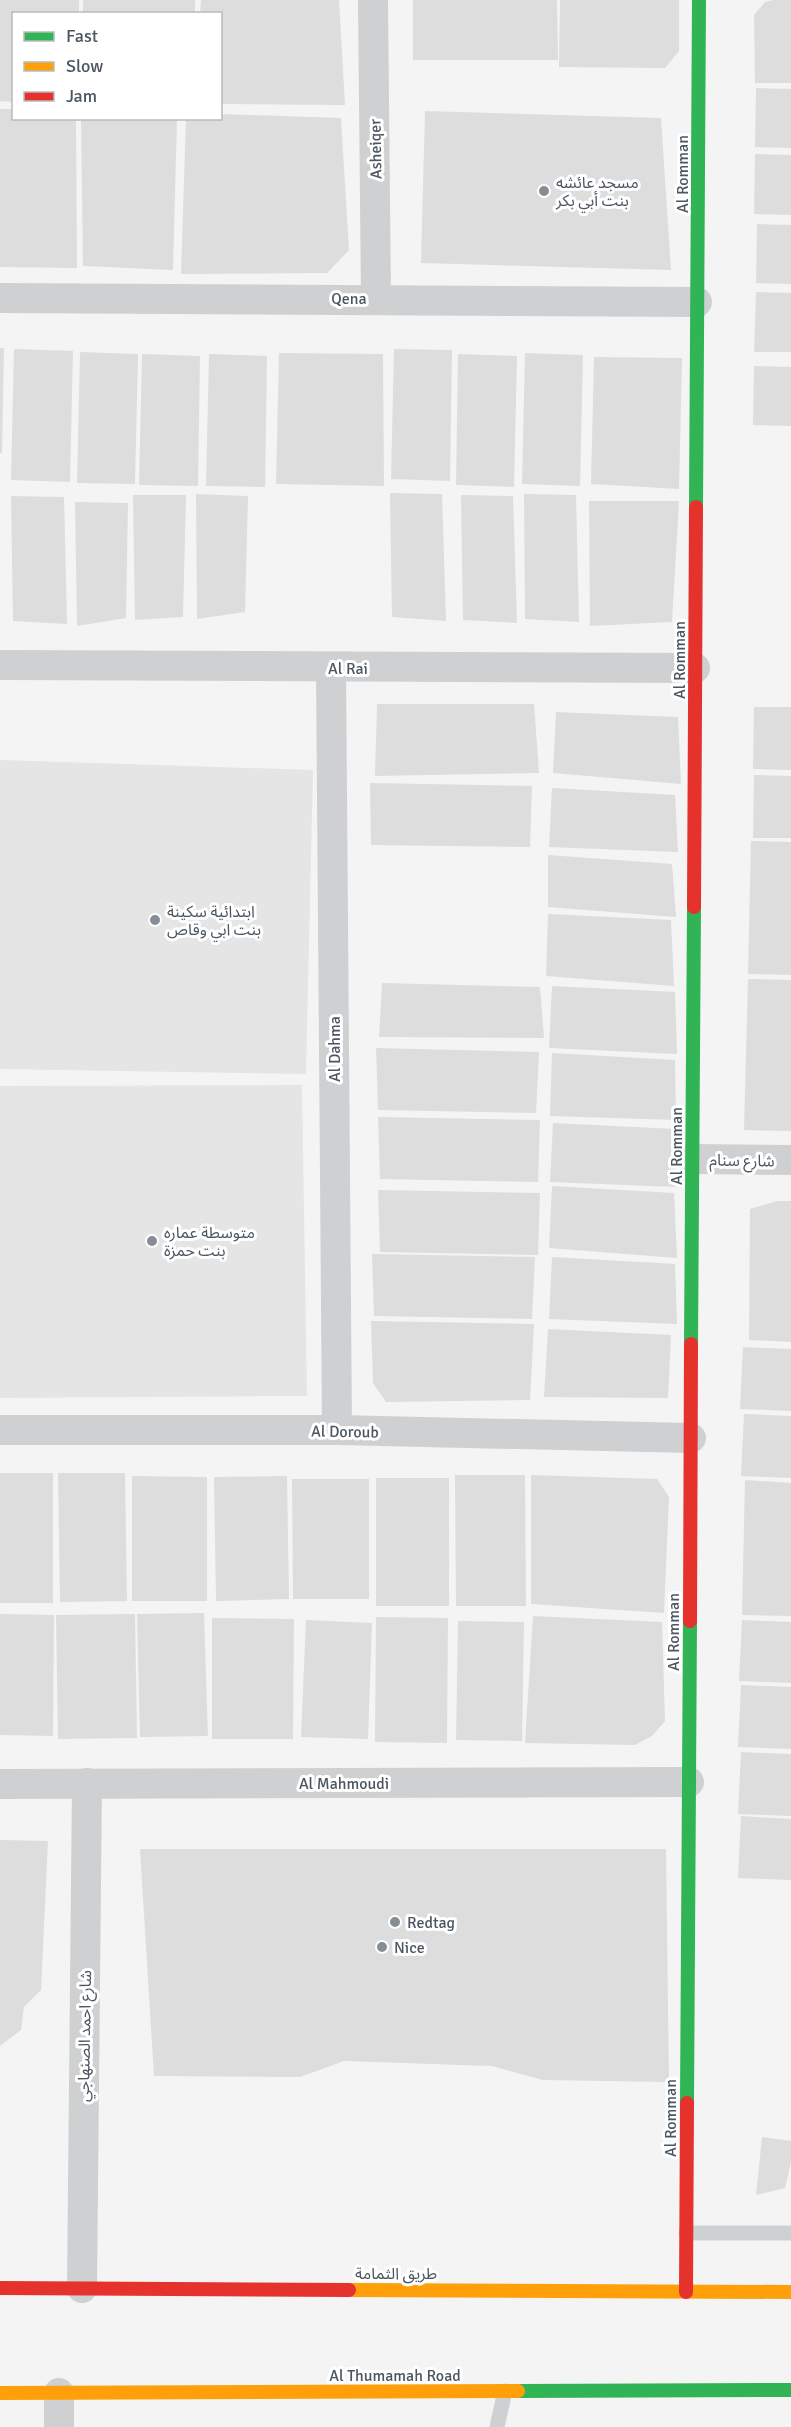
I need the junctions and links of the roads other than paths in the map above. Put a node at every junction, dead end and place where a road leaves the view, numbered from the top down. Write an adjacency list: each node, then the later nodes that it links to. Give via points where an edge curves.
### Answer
1 (373, 0): 4 (street, Asheiqer)
2 (699, 0): 5 (street, Al Romman)
3 (0, 298): 4 (street, Qena)
4 (376, 298): 5 (street, Qena)
5 (697, 302): 8 (street, Al Romman)
6 (0, 665): 7 (street, Al Rai)
7 (331, 668): 8 (street, Al Rai); 12 (street, Al Dahma)
8 (696, 668): 9 (street, Al Romman)
9 (692, 1159): 10 (street, شارع سنام); 13 (street, Al Romman)
10 (791, 1160)
11 (0, 1430): 12 (street, Al Doroub)
12 (337, 1430): 13 (street, Al Doroub)
13 (691, 1438): 14 (street, Al Romman)
14 (689, 1782): 15 (street, Al Mahmoudi); 17 (street, Al Romman)
15 (87, 1783): 16 (street, Al Mahmoudi); 20 (street, شارع احمد الصنهاجي)
16 (0, 1784)
17 (686, 2233): 18 (lane); 21 (street, Al Romman)
18 (791, 2233)
19 (0, 2288): 20 (street, طريق الثمامة)
20 (82, 2288): 21 (street, طريق الثمامة)
21 (686, 2292): 22 (street, طريق الثمامة)
22 (791, 2292)
23 (791, 2390): 24 (street, Al Thumamah Road)
24 (505, 2391): 26 (street, Al Thumamah Road); 28 (lane)
25 (0, 2393): 26 (street, Al Thumamah Road)
26 (59, 2393): 27 (street)
27 (59, 2427)
28 (497, 2427)

